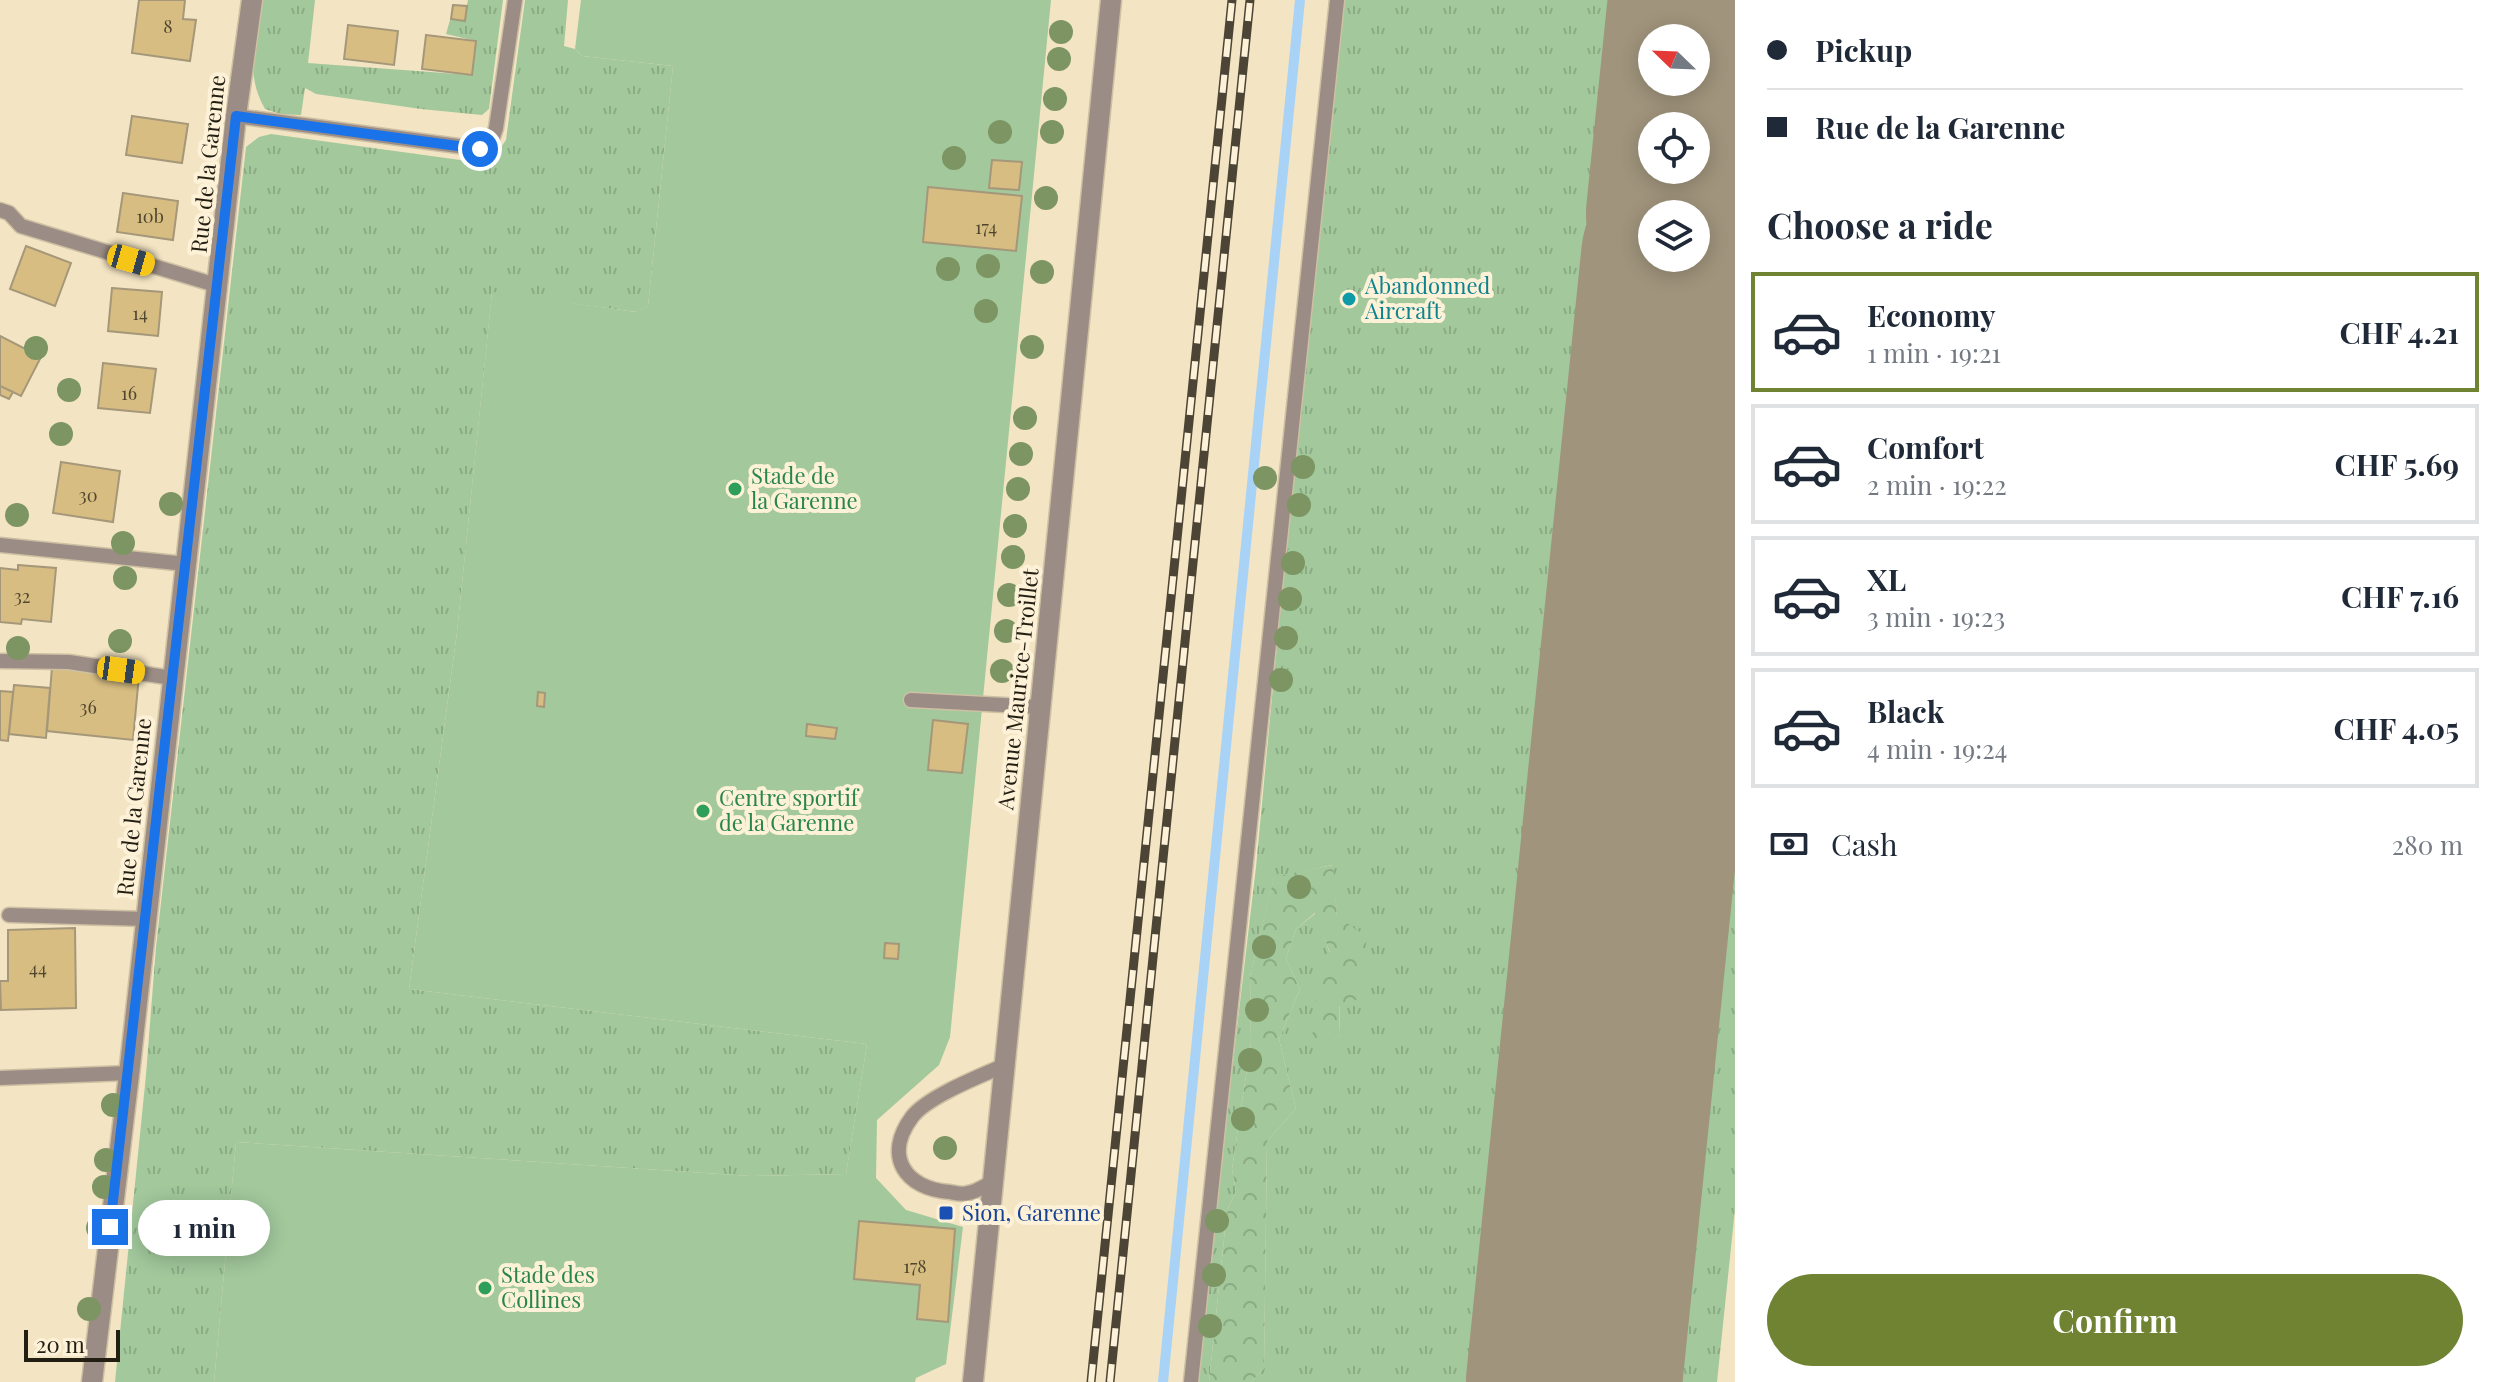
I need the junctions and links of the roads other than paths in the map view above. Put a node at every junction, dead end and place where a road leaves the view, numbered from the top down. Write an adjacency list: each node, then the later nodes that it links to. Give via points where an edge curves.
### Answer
1 (252, 0): 5 (street, Rue de la Garenne)
2 (515, 0): 5 (lane, via 496,128 492,140 480,149)
3 (1111, 0): 13 (street, Avenue Maurice-Troillet)
4 (1337, 0): 22 (lane)
5 (236, 116): 7 (street, Rue de la Garenne)
6 (0, 210): 7 (lane, via 21,226)
7 (219, 286): 9 (street, Rue de la Garenne)
8 (0, 545): 9 (lane)
9 (186, 564): 11 (street, Rue de la Garenne)
10 (0, 661): 11 (lane, via 69,662)
11 (172, 678): 15 (street, Rue de la Garenne)
12 (911, 700): 13 (lane)
13 (1040, 707): 16 (street, Avenue Maurice-Troillet)
14 (9, 915): 15 (lane)
15 (146, 919): 17 (street, Rue de la Garenne)
16 (1003, 1066): 19 (street, Avenue Maurice-Troillet); 19 (lane, via 950,1090 914,1114 900,1137 900,1164 915,1184 968,1194)
17 (129, 1073): 18 (lane); 20 (street, Rue de la Garenne)
18 (0, 1078)
19 (991, 1183): 21 (street, Avenue Maurice-Troillet)
20 (92, 1382)
21 (973, 1382)
22 (1191, 1382)

